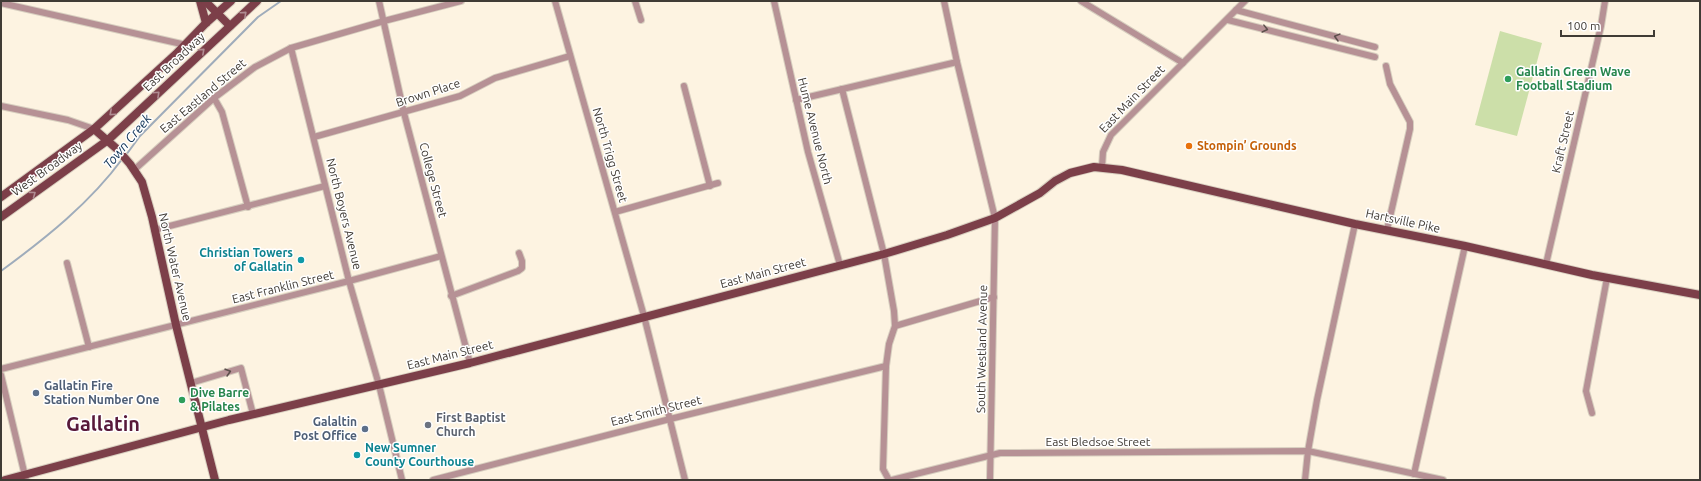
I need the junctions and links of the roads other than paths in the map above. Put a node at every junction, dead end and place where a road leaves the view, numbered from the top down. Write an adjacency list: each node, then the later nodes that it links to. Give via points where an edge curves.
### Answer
1 (200, 1): 20 (main road)
2 (205, 1): 16 (main road)
3 (230, 1): 16 (main road, East Broadway)
4 (257, 1): 21 (main road, East Broadway, one-way to 4)
5 (379, 1): 19 (street, College Street)
6 (461, 1): 19 (street, East Eastland Street)
7 (555, 1): 25 (street, North Trigg Street)
8 (635, 1): 17 (street)
9 (774, 1): 33 (street, Hume Avenue North)
10 (944, 1): 27 (street, South Westland Avenue)
11 (1081, 1): 28 (street)
12 (1245, 1): 15 (street, East Main Street)
13 (1605, 1): 57 (street, Kraft Street, via 1600,34)
14 (1, 3): 22 (street)
15 (1236, 10): 18 (street, East Main Street); 23 (street, one-way to 15)
16 (216, 13): 20 (main road, East Broadway); 21 (main road)
17 (641, 20)
18 (1228, 20): 26 (street, one-way to 26); 28 (street, East Main Street)
19 (384, 21): 24 (street, East Eastland Street); 35 (street, College Street)
20 (206, 23): 22 (main road, East Broadway)
21 (230, 26): 38 (main road, East Broadway, one-way to 21)
22 (186, 45): 36 (main road, East Broadway, one-way to 36)
23 (1375, 47)
24 (291, 48): 32 (street, East Eastland Street, via 255,67); 37 (street, North Boyers Avenue)
25 (570, 56): 35 (street, Brown Place, via 496,78 460,96); 46 (street, North Trigg Street)
26 (1374, 57)
27 (957, 62): 31 (street); 48 (street, South Westland Avenue)
28 (1183, 64): 40 (street, East Main Street, via 1111,135 1103,152)
29 (1386, 66): 51 (street, via 1390,84 1410,122)
30 (684, 86): 43 (street)
31 (842, 89): 33 (street); 54 (street)
32 (214, 98): 39 (street, East Eastland Street); 45 (street, via 222,112)
33 (796, 100): 58 (street, Hume Avenue North)
34 (1, 106): 36 (street, via 68,120)
35 (404, 113): 37 (street, Brown Place); 55 (street, College Street)
36 (94, 129): 38 (main road, North Water Avenue); 44 (main road, West Broadway)
37 (314, 137): 42 (street, North Boyers Avenue)
38 (108, 140): 39 (main road, North Water Avenue); 47 (main road, West Broadway, one-way to 38)
39 (132, 167): 50 (main road, North Water Avenue, via 142,182)
40 (1102, 167): 48 (main road, East Main Street, via 1085,168 1070,173); 49 (main road, Hartsville Pike)
41 (718, 183): 43 (street)
42 (325, 186): 45 (street); 60 (street, North Boyers Avenue)
43 (710, 186): 46 (street)
44 (1, 197)
45 (248, 207): 50 (street)
46 (615, 212): 64 (street, North Trigg Street)
47 (1, 217)
48 (995, 218): 54 (main road, East Main Street); 63 (street, South Westland Avenue)
49 (1355, 224): 51 (main road, Hartsville Pike); 78 (street)
50 (154, 230): 65 (main road, North Water Avenue)
51 (1387, 230): 52 (main road, Hartsville Pike)
52 (1465, 246): 57 (main road, Hartsville Pike); 80 (street)
53 (519, 253): 62 (street, via 522,268 518,271)
54 (884, 254): 58 (main road, East Main Street); 66 (street)
55 (441, 256): 60 (street, East Franklin Street); 62 (street, College Street)
56 (67, 263): 67 (street)
57 (1546, 264): 59 (main road, Hartsville Pike)
58 (840, 265): 64 (main road, East Main Street)
59 (1608, 278): 61 (main road, Hartsville Pike); 74 (street, via 1586,391)
60 (349, 282): 65 (street, East Franklin Street); 73 (street, North Boyers Avenue)
61 (1700, 295)
62 (451, 296): 68 (street, College Street)
63 (994, 297): 66 (street); 79 (street, South Westland Avenue)
64 (644, 316): 68 (main road, East Main Street); 76 (street, North Trigg Street)
65 (176, 325): 67 (street, East Franklin Street); 72 (main road, North Water Avenue)
66 (895, 326): 69 (street)
67 (89, 347): 70 (street, East Franklin Street)
68 (470, 363): 73 (main road, East Main Street)
69 (886, 366): 76 (street, East Smith Street); 87 (street, via 883,469)
70 (1, 369)
71 (1, 375): 81 (street)
72 (191, 383): 75 (street, one-way to 75, via 241,368); 77 (main road, North Water Avenue)
73 (379, 385): 75 (main road, East Main Street); 84 (street, North Boyers Avenue)
74 (1592, 413)
75 (253, 414): 77 (main road, East Main Street)
76 (670, 419): 85 (street, East Smith Street); 86 (street, North Trigg Street)
77 (202, 426): 81 (main road, East Main Street); 83 (main road, North Water Avenue)
78 (1308, 451): 79 (street, East Bledsoe Street, via 1000,453); 80 (street, East Bledsoe Street); 90 (street)
79 (990, 456): 88 (street, East Bledsoe Street); 89 (street, South Westland Avenue)
80 (1414, 474): 91 (street, East Bledsoe Street)
81 (25, 477): 82 (main road, East Main Street)
82 (5, 480)
83 (215, 480)
84 (402, 480)
85 (433, 480)
86 (685, 480)
87 (889, 480)
88 (892, 480)
89 (990, 480)
90 (1305, 480)
91 (1443, 480)

